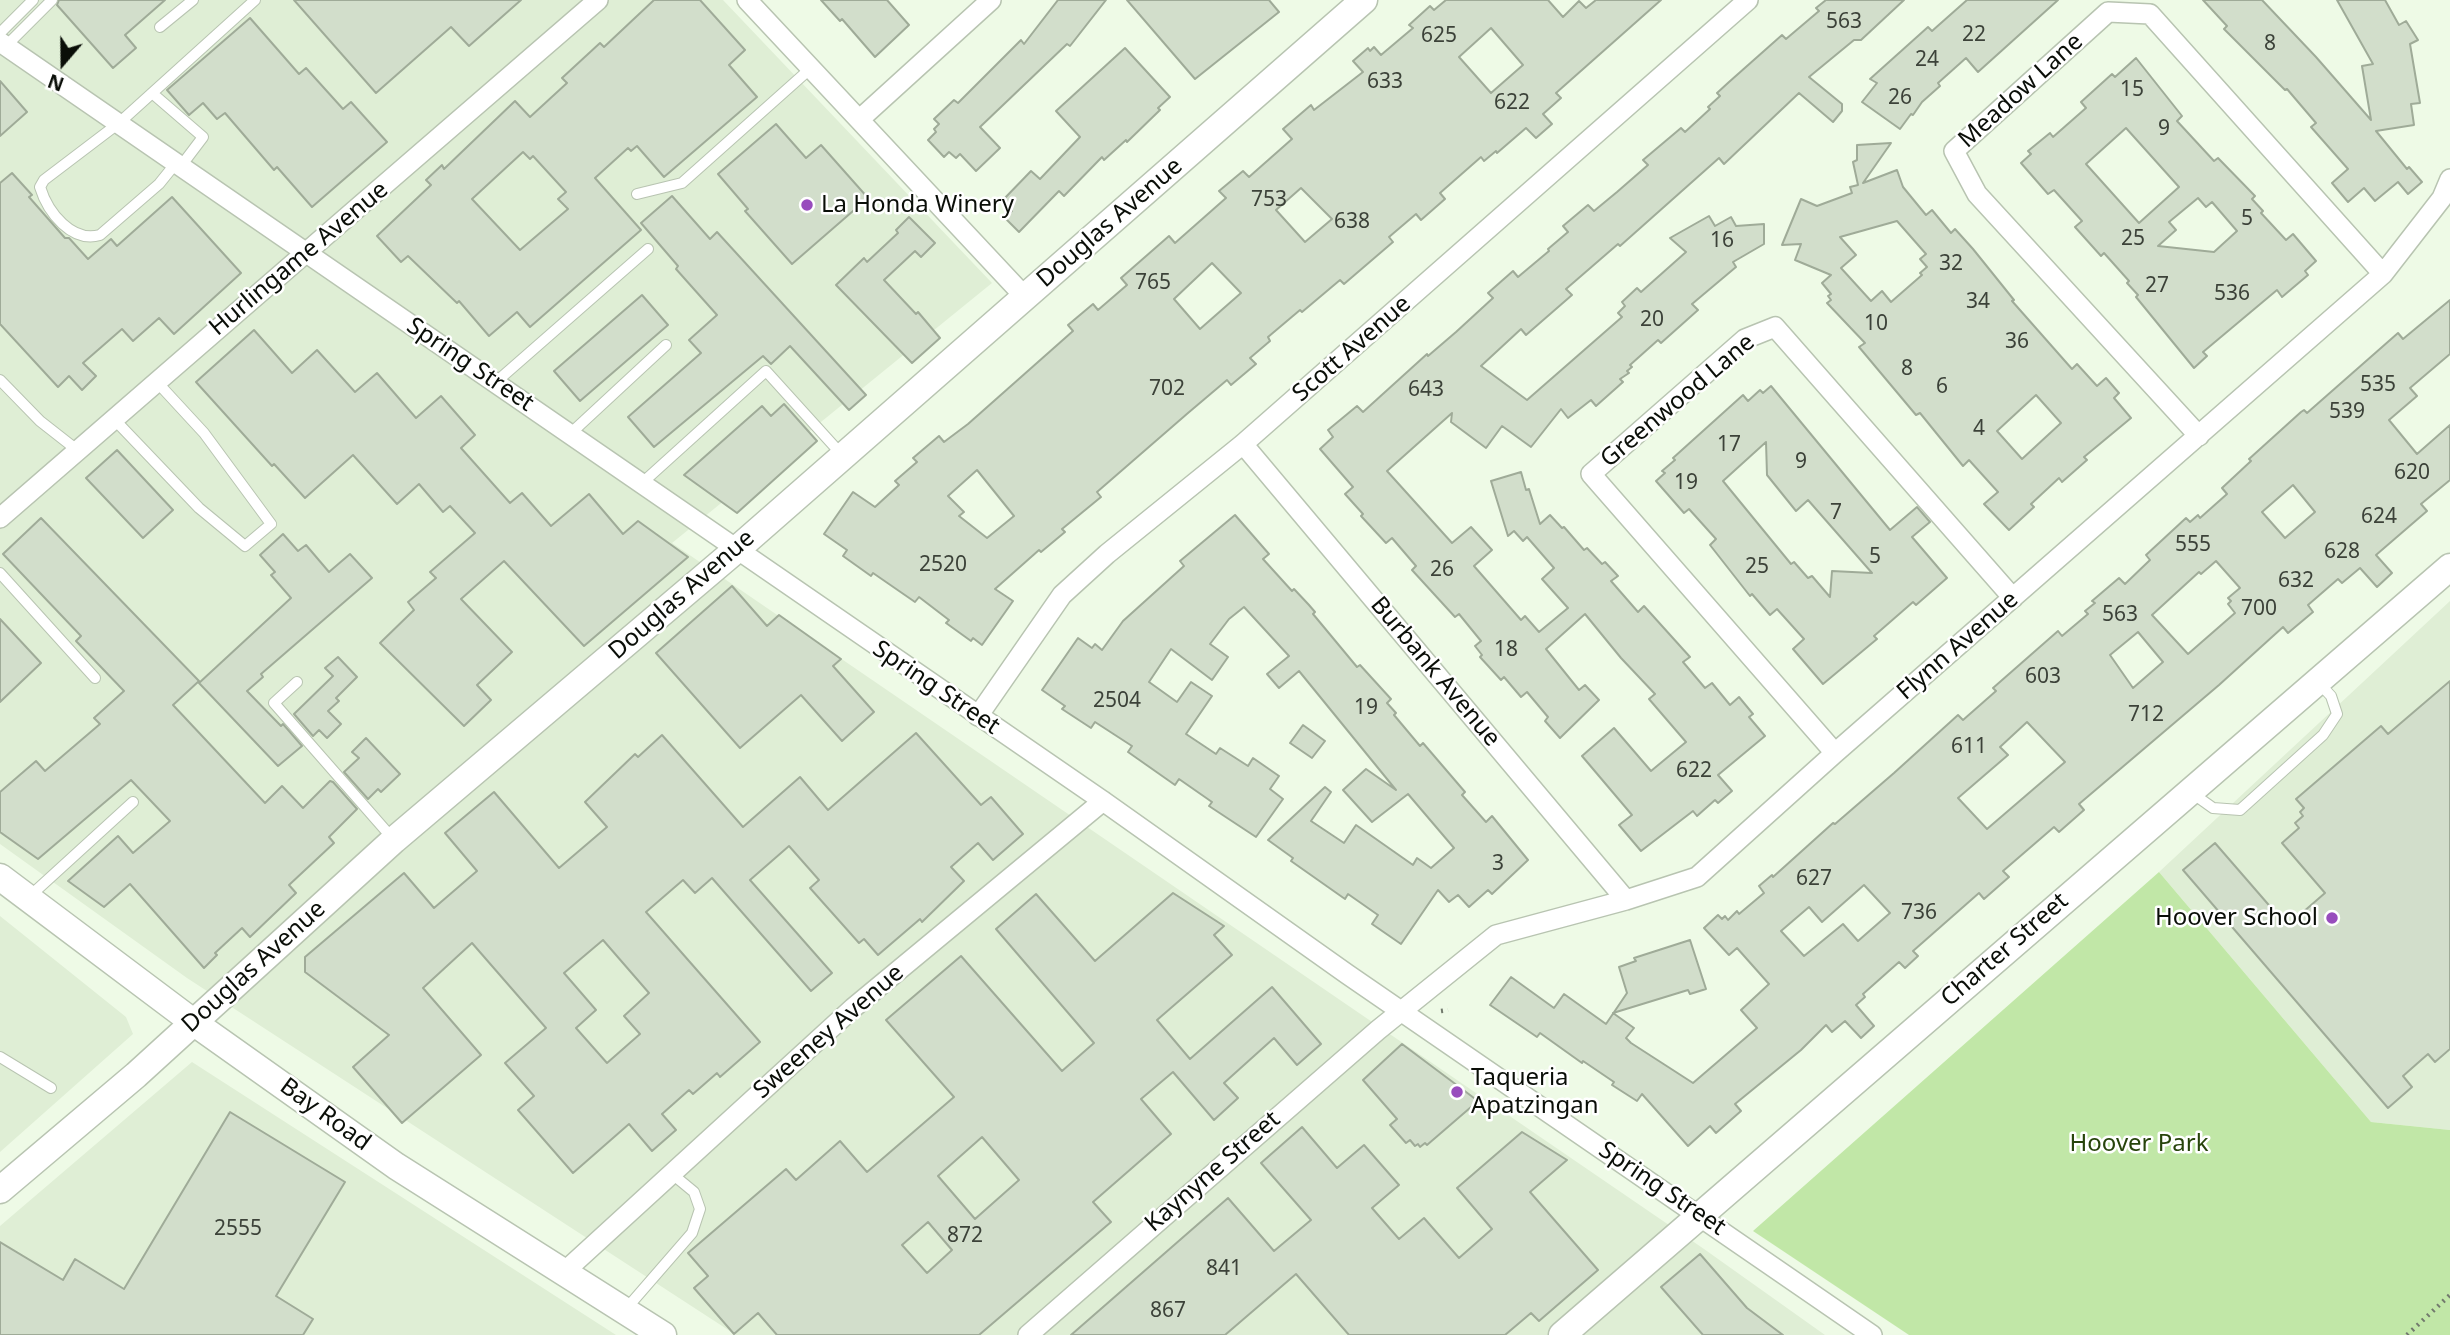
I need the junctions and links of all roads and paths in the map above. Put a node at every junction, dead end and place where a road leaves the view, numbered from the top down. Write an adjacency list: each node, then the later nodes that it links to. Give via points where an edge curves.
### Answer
1 (33, 0): 11 (lane)
2 (52, 0): 11 (lane)
3 (193, 0): 10 (lane)
4 (255, 0): 13 (lane)
5 (598, 0): 20 (street, Hurlingame Avenue)
6 (747, 0): 12 (street)
7 (990, 0): 14 (street)
8 (1364, 0): 22 (street, Douglas Avenue)
9 (1748, 0): 30 (street, Scott Avenue)
10 (160, 27)
11 (2, 40): 15 (street, Spring Street)
12 (812, 68): 14 (street); 18 (lane, via 682,183)
13 (152, 93): 15 (lane); 16 (lane, via 202,137)
14 (860, 119): 22 (street)
15 (120, 123): 16 (street, Spring Street); 16 (lane, via 40,187 44,200 69,231 81,237 100,234)
16 (179, 165): 20 (street, Spring Street)
17 (2450, 179): 21 (street, Flynn Avenue, via 2442,198)
18 (637, 194)
19 (648, 249): 26 (lane)
20 (307, 254): 25 (street, Hurlingame Avenue); 26 (street, Spring Street)
21 (2383, 274): 29 (street, Flynn Avenue); 29 (street, Meadow Lane, via 2150,14 2108,12 1954,151 1977,194)
22 (1025, 297): 32 (street, Douglas Avenue)
23 (666, 345): 28 (lane)
24 (0, 380): 31 (lane)
25 (155, 381): 27 (street, Hurlingame Avenue); 27 (lane, via 204,433 271,524 245,546 199,508)
26 (496, 382): 28 (street, Spring Street)
27 (113, 418): 31 (street, Hurlingame Avenue)
28 (570, 434): 33 (street, Spring Street)
29 (2199, 436): 38 (street, Flynn Avenue)
30 (1243, 444): 42 (street, Scott Avenue, via 1062,595); 50 (street, Burbank Avenue)
31 (77, 450): 34 (street, Hurlingame Avenue)
32 (843, 456): 33 (lane, via 766,371); 35 (street, Douglas Avenue)
33 (641, 484): 35 (street, Spring Street)
34 (0, 518)
35 (736, 550): 42 (street, Spring Street); 47 (street, Douglas Avenue)
36 (2450, 567): 40 (street, Charter Street)
37 (0, 573): 39 (lane)
38 (2013, 598): 43 (street, Flynn Avenue); 43 (street, Greenwood Lane, via 1775,327 1745,339 1591,474)
39 (95, 678)
40 (2316, 680): 44 (street, Charter Street); 44 (lane, via 2331,696 2337,714 2323,734 2239,810 2213,808)
41 (297, 682): 47 (lane, via 274,703)
42 (978, 716): 45 (street, Spring Street)
43 (1835, 753): 50 (street, Flynn Avenue, via 1697,877)
44 (2189, 790): 59 (street, Charter Street)
45 (1103, 801): 52 (street, Spring Street); 57 (street, Sweeney Avenue, via 853,1009)
46 (133, 802): 49 (lane)
47 (394, 841): 54 (street, Douglas Avenue)
48 (0, 877): 49 (street, Bay Road)
49 (28, 898): 54 (street, Bay Road)
50 (1626, 900): 52 (street, Flynn Avenue, via 1496,935)
51 (1448, 1010): 53 (path)
52 (1400, 1011): 59 (street, Spring Street); 64 (street, Kaynyne Street)
53 (1441, 1011)
54 (193, 1022): 58 (street, Douglas Avenue); 60 (street, Bay Road, via 396,1166)
55 (0, 1057): 56 (lane)
56 (51, 1088)
57 (670, 1173): 60 (street, Sweeney Avenue); 62 (lane, via 694,1192 700,1209 692,1233)
58 (0, 1190)
59 (1699, 1216): 65 (street, Charter Street); 66 (street, Spring Street)
60 (563, 1273): 62 (street, Bay Road)
61 (2450, 1295): 67 (path)
62 (625, 1311): 63 (street, Bay Road)
63 (663, 1335)
64 (1028, 1335)
65 (1562, 1335)
66 (1872, 1335)
67 (2407, 1335)

